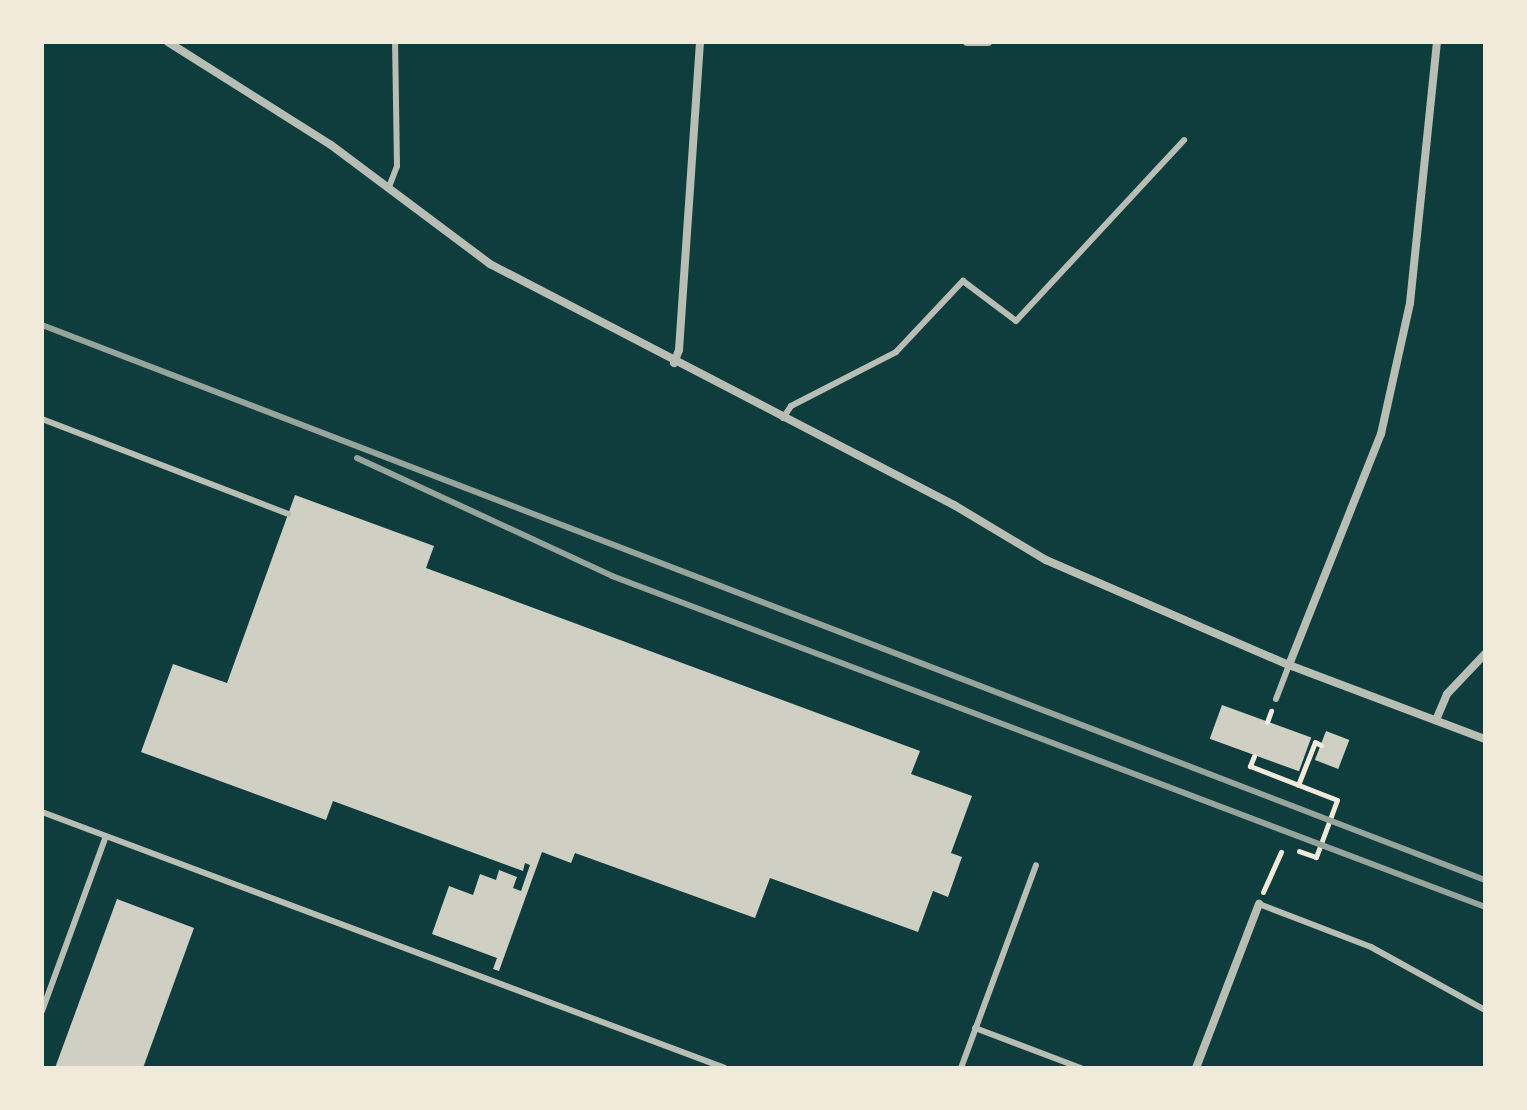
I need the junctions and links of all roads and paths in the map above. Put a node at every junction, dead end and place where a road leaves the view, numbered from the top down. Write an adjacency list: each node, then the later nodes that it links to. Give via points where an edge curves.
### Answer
1 (168, 42): 8 (street)
2 (395, 42): 8 (lane, via 397,166)
3 (700, 42): 9 (street)
4 (967, 42): 5 (street)
5 (988, 42)
6 (1437, 42): 14 (street, via 1410,303 1381,434)
7 (1184, 140): 10 (lane, via 1016,321 963,281 896,352 791,406)
8 (389, 187): 9 (street, via 490,264)
9 (674, 363): 10 (street)
10 (783, 418): 14 (street, via 1107,591)
11 (42, 419): 12 (lane)
12 (288, 514)
13 (1485, 654): 16 (street, via 1447,694)
14 (1289, 665): 15 (lane); 16 (street)
15 (1276, 699)
16 (1436, 720): 17 (street)
17 (1485, 739)
18 (1321, 745): 20 (path, via 1315,742)
19 (1254, 756): 20 (path, via 1250,766)
20 (1298, 785): 23 (path, via 1337,800 1316,857)
21 (42, 812): 22 (lane)
22 (106, 836): 28 (lane); 30 (lane)
23 (1299, 851)
24 (1281, 852): 26 (path)
25 (1036, 865): 29 (lane)
26 (1259, 904): 27 (lane, via 1371,947); 33 (street)
27 (1485, 1010)
28 (42, 1011)
29 (975, 1028): 31 (lane); 32 (lane)
30 (725, 1068)
31 (961, 1068)
32 (1081, 1068)
33 (1196, 1068)

